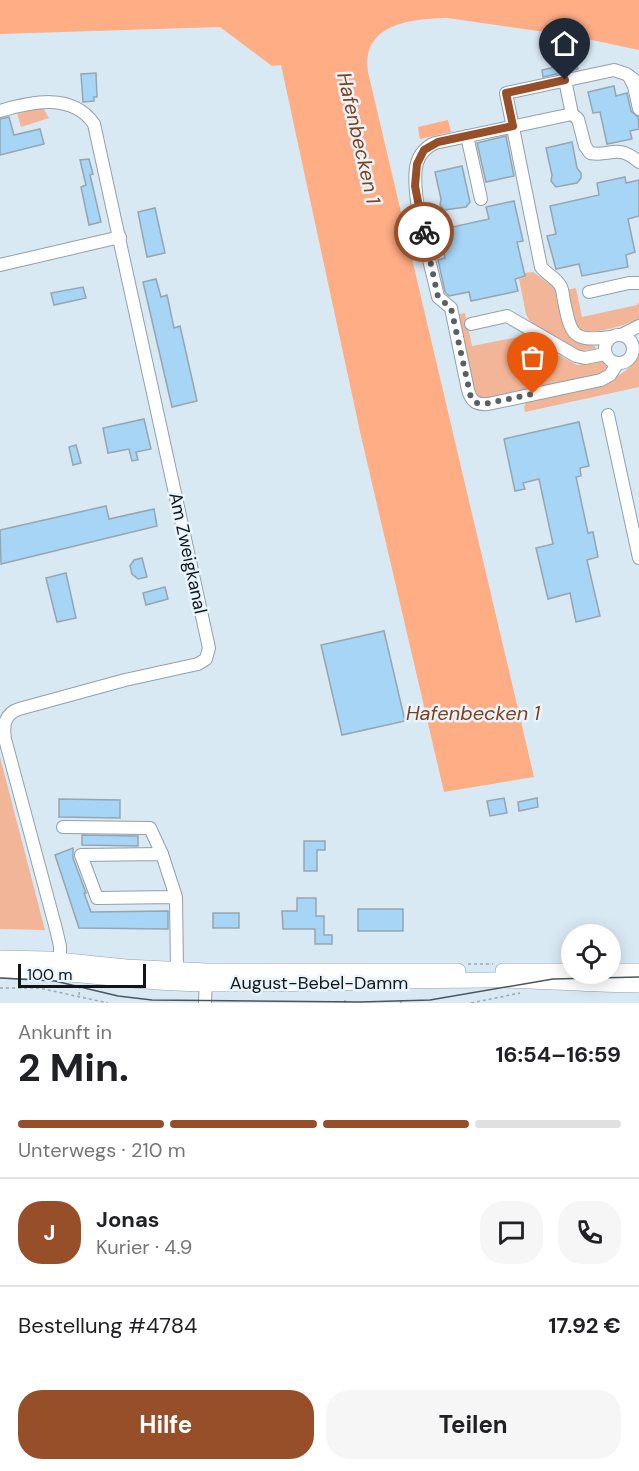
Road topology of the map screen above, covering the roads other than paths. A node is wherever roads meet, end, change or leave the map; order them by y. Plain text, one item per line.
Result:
1 (628, 75) junction
2 (565, 80) junction
3 (639, 83) edge
4 (639, 109) edge
5 (0, 111) edge
6 (572, 114) junction
7 (513, 126) junction
8 (467, 136) junction
9 (638, 159) edge
10 (481, 199) dead end
11 (120, 237) junction
12 (0, 266) edge
13 (639, 283) edge
14 (589, 292) dead end
15 (471, 324) dead end
16 (639, 327) edge
17 (616, 336) junction
18 (605, 354) junction
19 (617, 364) junction
20 (608, 415) dead end
21 (639, 558) edge
22 (3, 721) edge
23 (63, 827) dead end
24 (162, 854) junction
25 (176, 897) junction
26 (0, 958) edge
27 (60, 966) junction
28 (0, 970) edge
29 (177, 970) junction
30 (561, 971) edge
31 (621, 971) edge
32 (639, 971) edge
33 (206, 977) junction
34 (639, 985) edge
35 (205, 1003) edge

1 - 2 street
1 - 3 street
1 - 4 street
2 - 6 street
2 - 7 street
5 - 11 street, Am Zweigkanal
6 - 7 street
6 - 9 street
7 - 8 street
7 - 17 street
8 - 10 street
8 - 19 street
11 - 12 street
11 - 22 street, Am Zweigkanal
13 - 14 street
15 - 18 street
16 - 17 street
17 - 18 street
17 - 19 street
18 - 19 street
20 - 21 street
22 - 27 street, Am Zweigkanal
23 - 24 street
24 - 25 street
24 - 25 street
25 - 29 street
26 - 27 main road, August-Bebel-Damm
27 - 28 main road, August-Bebel-Damm
27 - 29 main road, August-Bebel-Damm
27 - 33 main road, August-Bebel-Damm
29 - 33 main road, August-Bebel-Damm
30 - 33 main road, August-Bebel-Damm
31 - 32 main road
33 - 34 main road, August-Bebel-Damm
33 - 35 street

